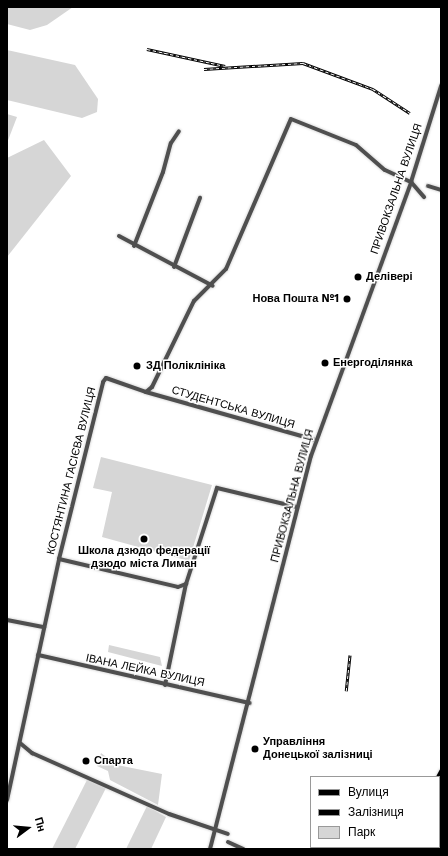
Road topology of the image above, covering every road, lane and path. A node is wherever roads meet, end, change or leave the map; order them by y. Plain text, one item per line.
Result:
1 (441, 86) edge
2 (179, 131) dead end
3 (411, 182) junction
4 (428, 186) dead end
5 (441, 190) edge
6 (424, 197) dead end
7 (200, 198) dead end
8 (119, 236) dead end
9 (134, 246) junction
10 (174, 267) junction
11 (213, 286) junction
12 (146, 392) junction
13 (316, 440) junction
14 (297, 507) junction
15 (59, 560) junction
16 (186, 584) junction
17 (7, 620) edge
18 (44, 627) junction
19 (38, 655) junction
20 (165, 685) junction
21 (250, 703) junction
22 (20, 743) junction
23 (7, 800) edge
24 (215, 832) junction
25 (228, 834) dead end
26 (228, 842) dead end
27 (210, 849) edge
28 (243, 849) edge

1 - 3 street, ПРИВОКЗАЛЬНА ВУЛИЦЯ
2 - 9 street
3 - 6 street
3 - 11 street
3 - 13 street, ПРИВОКЗАЛЬНА ВУЛИЦЯ
4 - 5 street
7 - 10 street
8 - 9 street
9 - 10 street
10 - 11 street
11 - 12 street
12 - 13 street, СТУДЕНТСЬКА ВУЛИЦЯ
12 - 15 street, КОСТЯНТИНА ГАСІЄВА ВУЛИЦЯ
13 - 14 street, ПРИВОКЗАЛЬНА ВУЛИЦЯ
14 - 16 street
14 - 21 street, ПРИВОКЗАЛЬНА ВУЛИЦЯ
15 - 16 street
15 - 18 street, КОСТЯНТИНА ГАСІЄВА ВУЛИЦЯ
16 - 20 street
17 - 18 street
18 - 19 street, КОСТЯНТИНА ГАСІЄВА ВУЛИЦЯ
19 - 20 street, ІВАНА ЛЕЙКА ВУЛИЦЯ
19 - 22 street, КОСТЯНТИНА ГАСІЄВА ВУЛИЦЯ
20 - 21 street, ІВАНА ЛЕЙКА ВУЛИЦЯ
21 - 24 street, ПРИВОКЗАЛЬНА ВУЛИЦЯ
22 - 23 street, КОСТЯНТИНА ГАСІЄВА ВУЛИЦЯ
22 - 24 street
24 - 25 street
24 - 27 street, ПРИВОКЗАЛЬНА ВУЛИЦЯ
26 - 28 street

